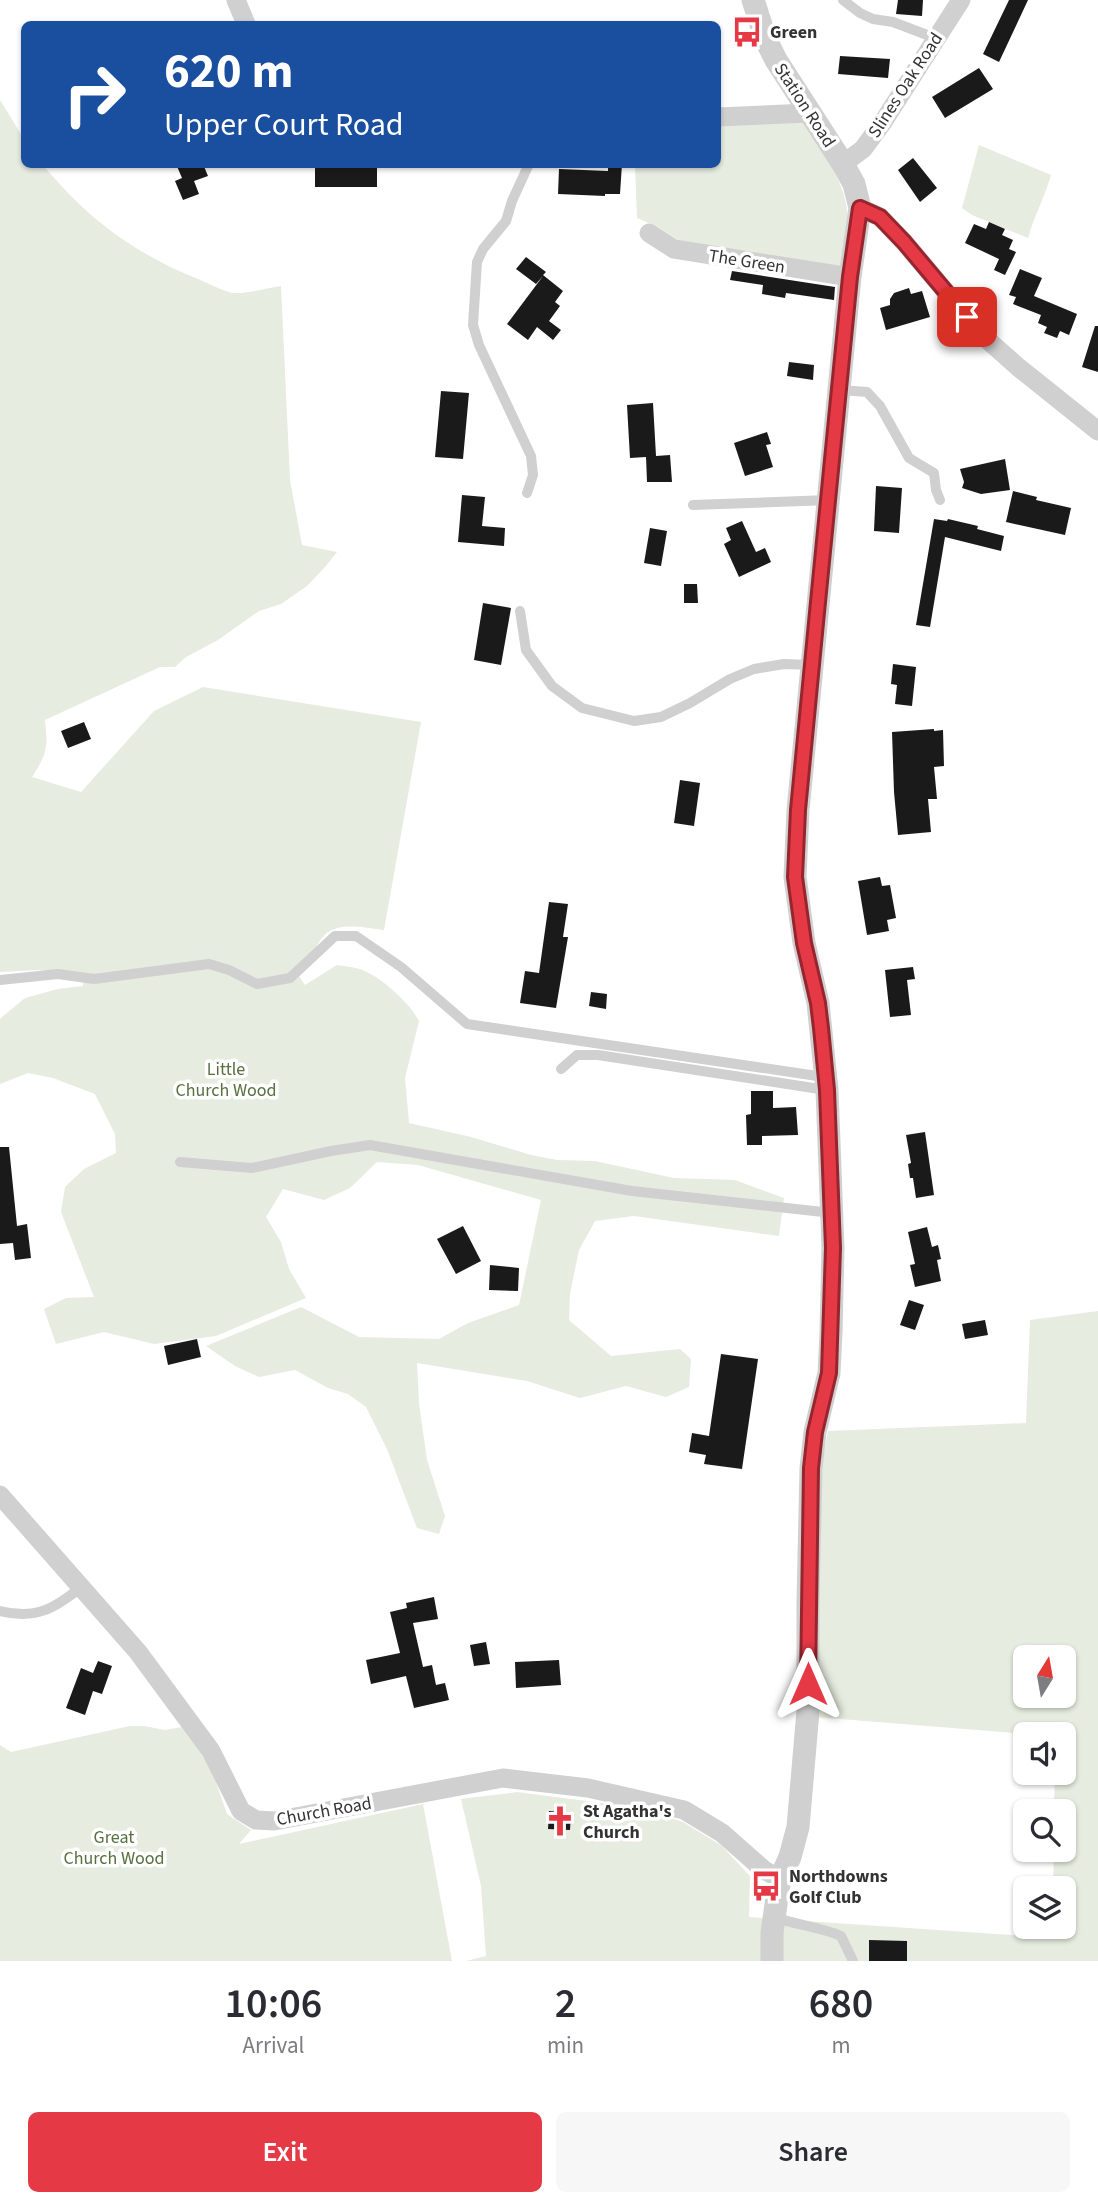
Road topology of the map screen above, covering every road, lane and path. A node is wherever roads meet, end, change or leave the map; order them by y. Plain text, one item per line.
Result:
1 (236, 0) edge
2 (753, 0) edge
3 (843, 0) edge
4 (961, 0) edge
5 (245, 21) edge
6 (935, 38) junction
7 (809, 113) junction
8 (721, 117) edge
9 (844, 164) junction
10 (527, 168) edge
11 (860, 208) junction
12 (649, 233) dead end
13 (850, 277) junction
14 (839, 390) junction
15 (1098, 431) edge
16 (527, 493) dead end
17 (829, 500) junction
18 (940, 500) dead end
19 (694, 505) dead end
20 (520, 611) dead end
21 (812, 665) junction
22 (0, 980) edge
23 (561, 1069) dead end
24 (826, 1084) junction
25 (180, 1162) dead end
26 (832, 1213) junction
27 (0, 1495) edge
28 (82, 1587) junction
29 (0, 1611) edge
30 (780, 1879) junction
31 (774, 1917) junction
32 (772, 1961) edge
33 (853, 1961) edge

1 - 5 street
2 - 7 street, Station Road
3 - 6 lane
4 - 6 street, Slines Oak Road
6 - 9 street, Slines Oak Road
7 - 8 street
7 - 9 street, Station Road
9 - 11 street, Station Road
10 - 16 lane
11 - 13 street
11 - 15 street
12 - 13 street, The Green
13 - 14 street
14 - 17 street
14 - 18 lane
17 - 19 lane
17 - 21 street
20 - 21 lane
21 - 24 street
22 - 24 lane
23 - 24 lane
24 - 26 street
25 - 26 lane
26 - 30 street
27 - 28 street, Church Road
28 - 29 lane
28 - 30 street, Church Road
30 - 31 street
31 - 32 street
31 - 33 lane

